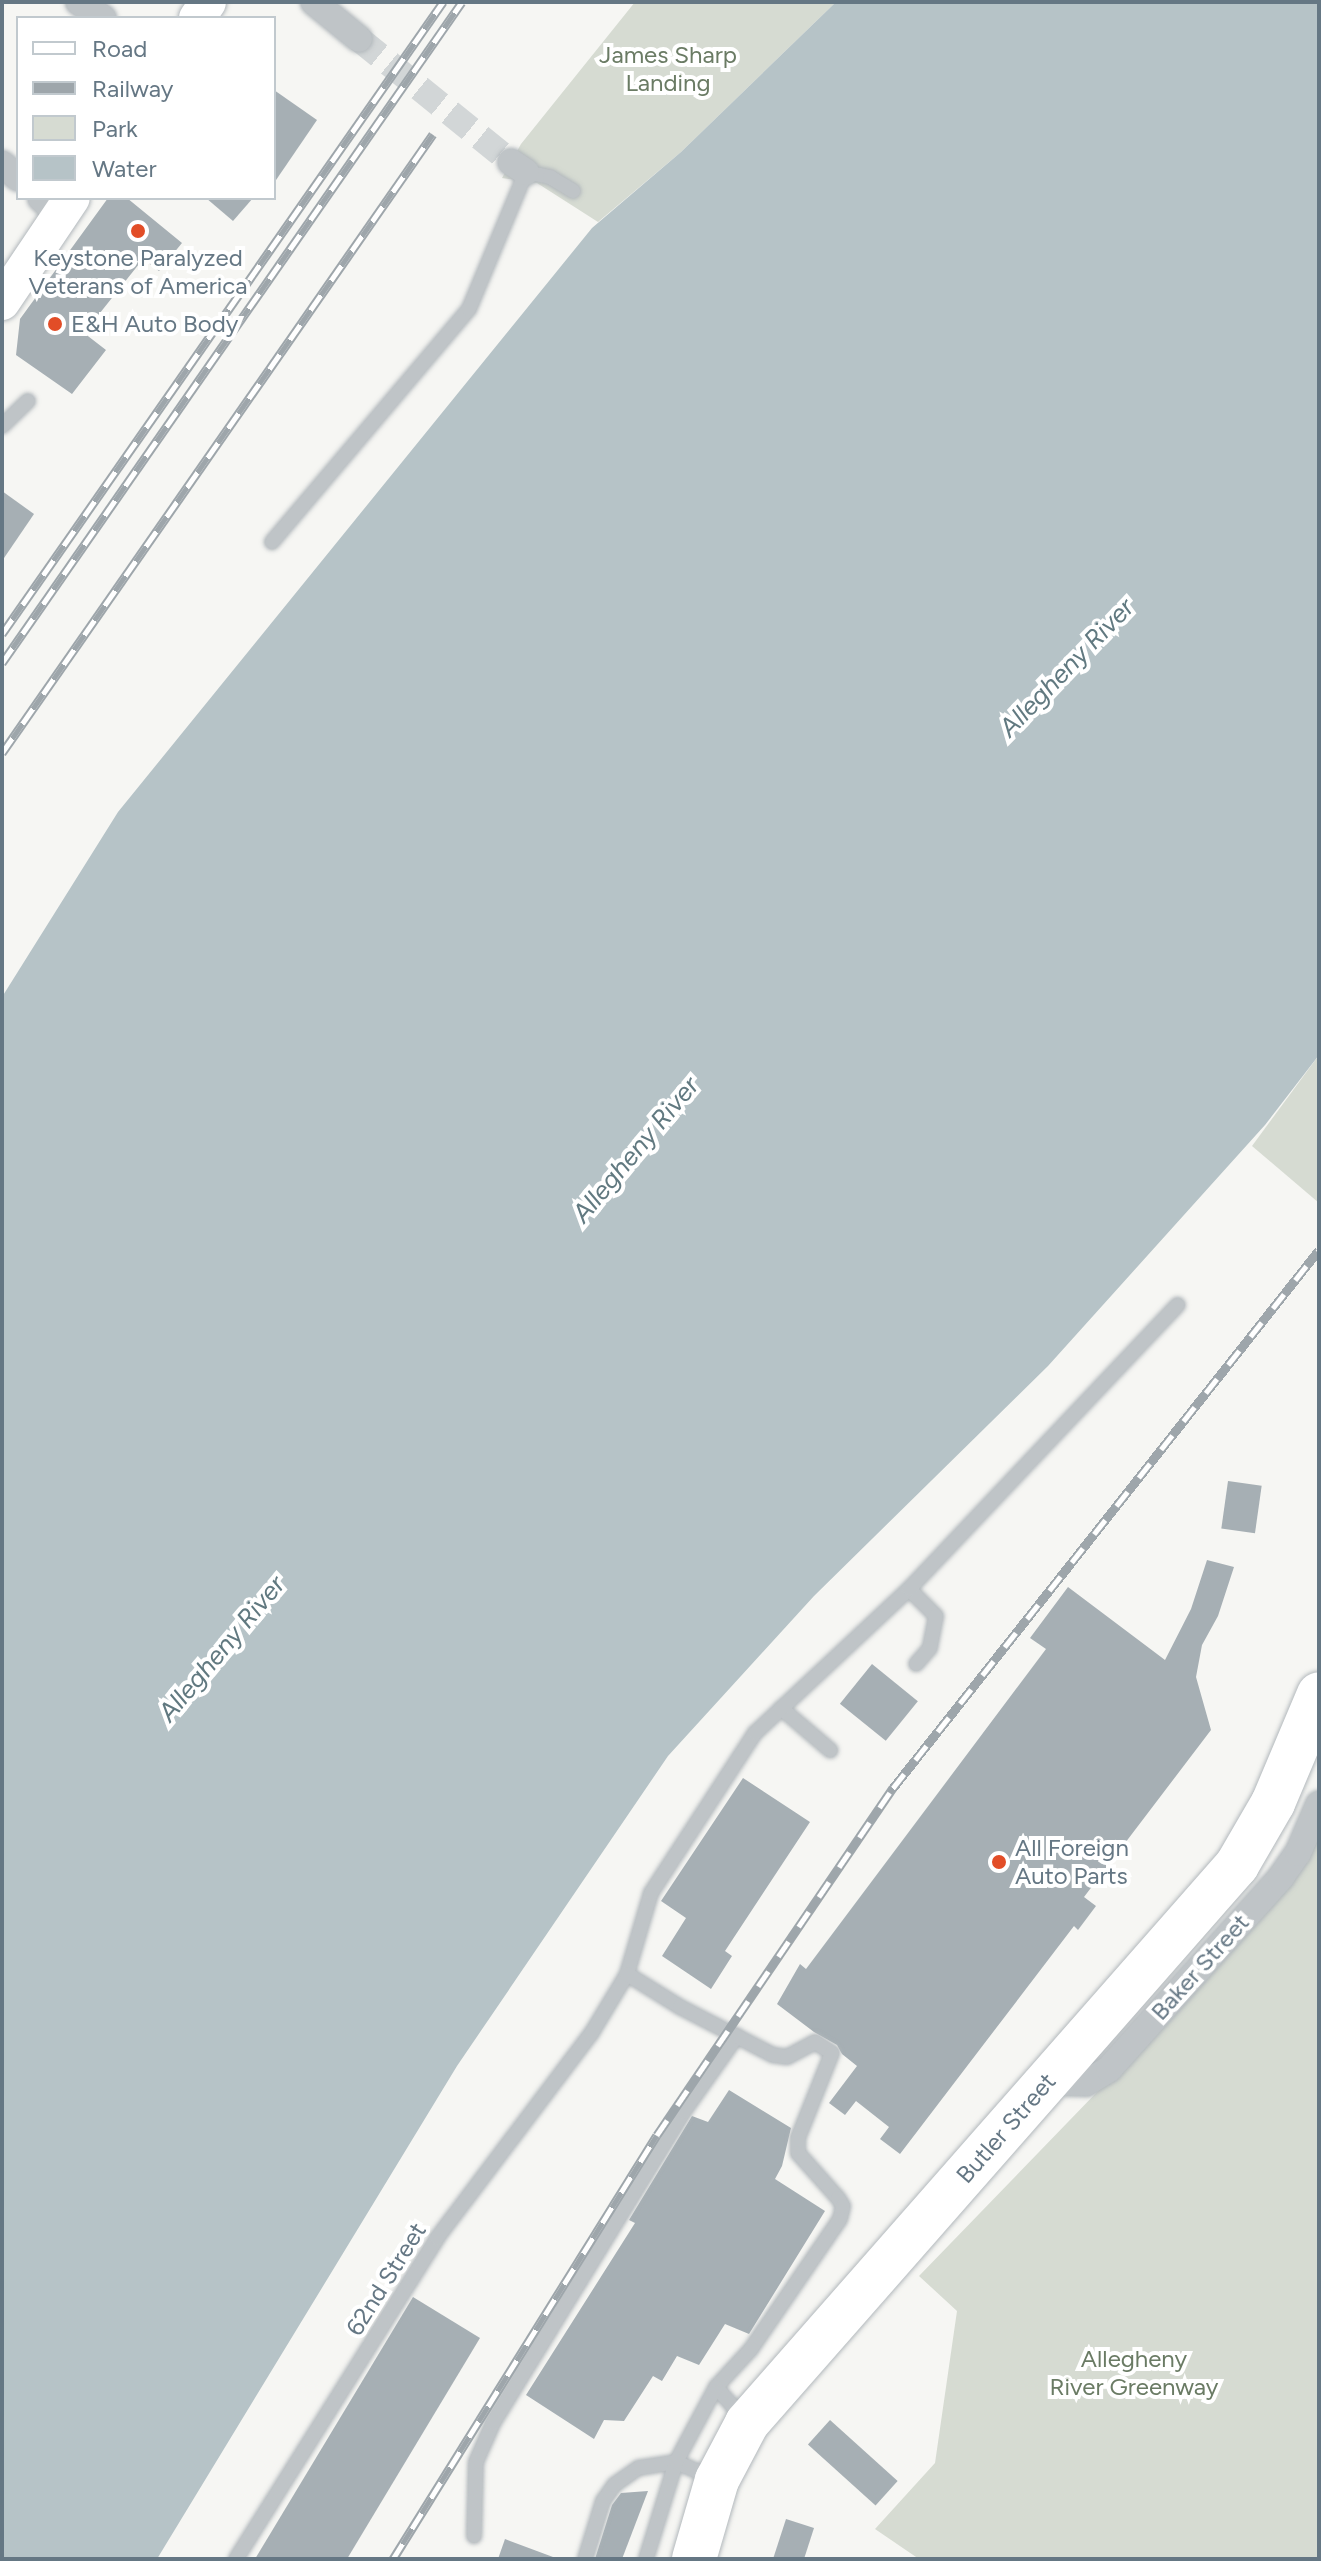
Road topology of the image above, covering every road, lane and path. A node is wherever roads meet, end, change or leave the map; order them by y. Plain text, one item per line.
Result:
1 (79, 2) edge
2 (314, 2) edge
3 (100, 16) edge
4 (359, 39) tunnel mouth
5 (573, 191) dead end
6 (58, 204) edge
7 (2, 302) edge
8 (28, 401) dead end
9 (2, 426) edge
10 (272, 542) dead end
11 (1178, 1305) dead end
12 (909, 1589) junction
13 (916, 1664) dead end
14 (1319, 1694) edge
15 (781, 1708) junction
16 (830, 1750) dead end
17 (1319, 1804) edge
18 (627, 1974) junction
19 (737, 2036) junction
20 (1047, 2082) junction
21 (716, 2387) junction
22 (747, 2423) junction
23 (676, 2462) junction
24 (717, 2480) junction
25 (474, 2536) dead end
26 (236, 2559) edge
27 (585, 2559) edge
28 (646, 2559) edge
29 (694, 2559) edge

1 - 3 street
2 - 4 street
5 - 10 lane
6 - 7 main road
8 - 9 lane
11 - 12 lane, 62nd Street
12 - 13 lane
12 - 15 lane, 62nd Street
14 - 20 highway, Butler Street
15 - 16 lane
15 - 18 lane, 62nd Street
17 - 20 street, Baker Street
18 - 19 lane
18 - 26 lane, 62nd Street
19 - 21 lane
19 - 25 lane
20 - 22 highway, Butler Street
21 - 22 lane
21 - 23 lane
22 - 24 highway, Butler Street
23 - 24 lane
23 - 27 lane
23 - 28 lane
24 - 29 highway, Butler Street

